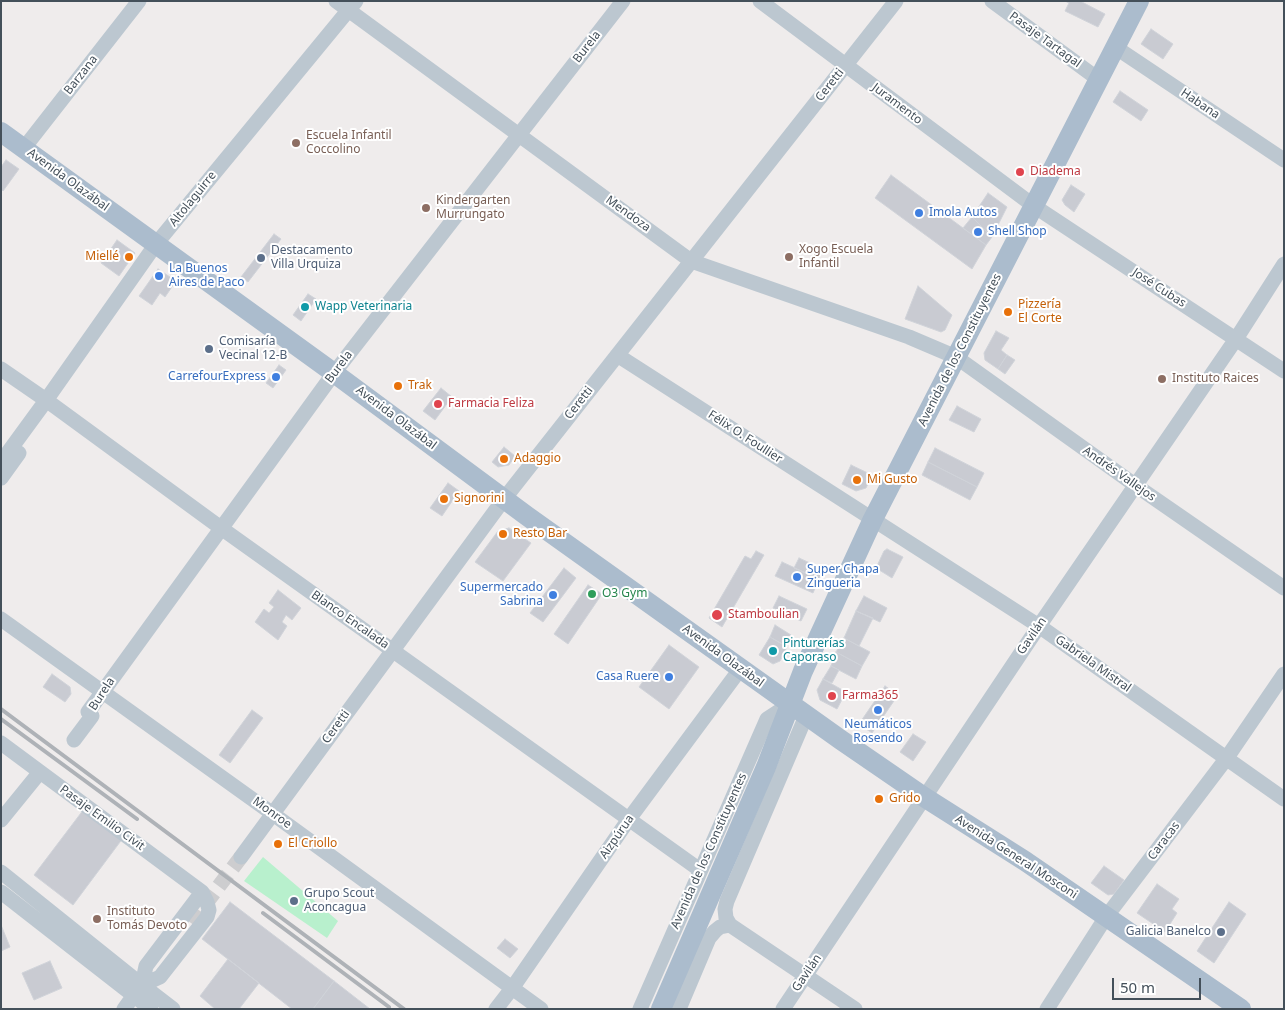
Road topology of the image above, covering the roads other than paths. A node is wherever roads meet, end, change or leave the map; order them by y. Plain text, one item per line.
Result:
1 (139, 1) edge
2 (336, 1) edge
3 (623, 1) edge
4 (760, 1) edge
5 (896, 1) edge
6 (992, 1) edge
7 (1139, 1) edge
8 (352, 6) edge
9 (780, 7) edge
10 (1116, 47) junction
11 (845, 65) junction
12 (1098, 79) junction
13 (1, 132) edge
14 (519, 134) junction
15 (24, 148) junction
16 (1284, 160) edge
17 (1034, 206) junction
18 (156, 244) junction
19 (692, 261) junction
20 (1284, 264) edge
21 (1236, 339) junction
22 (617, 355) junction
23 (956, 357) junction
24 (1, 369) edge
25 (1284, 371) edge
26 (334, 372) junction
27 (44, 403) junction
28 (1, 446) edge
29 (1, 462) edge
30 (1, 478) edge
31 (1135, 486) junction
32 (504, 499) junction
33 (873, 519) junction
34 (221, 528) junction
35 (1284, 588) edge
36 (1, 619) edge
37 (1039, 626) junction
38 (393, 650) junction
39 (741, 668) junction
40 (1284, 674) edge
41 (103, 692) junction
42 (798, 710) junction
43 (74, 740) dead end
44 (1, 743) edge
45 (1226, 759) junction
46 (40, 772) junction
47 (924, 797) junction
48 (1284, 799) edge
49 (273, 814) junction
50 (629, 819) junction
51 (1, 820) edge
52 (240, 857) tunnel mouth
53 (700, 870) junction
54 (1, 872) edge
55 (1, 892) edge
56 (1106, 917) junction
57 (191, 923) tunnel mouth
58 (730, 926) junction
59 (806, 976) junction
60 (513, 987) junction
61 (138, 990) junction
62 (124, 1009) edge
63 (151, 1009) edge
64 (173, 1009) edge
65 (496, 1009) edge
66 (541, 1009) edge
67 (640, 1009) edge
68 (660, 1009) edge
69 (679, 1009) edge
70 (782, 1009) edge
71 (855, 1009) edge
72 (1047, 1009) edge
73 (1241, 1009) edge

1 - 15 street, Barzana
2 - 8 street, Mendoza
3 - 14 street, Burela
4 - 9 street, Juramento
5 - 11 street, Ceretti
6 - 12 street, Pasaje Tartagal
7 - 10 main road, Avenida de los Constituyentes
8 - 14 street, Mendoza
8 - 18 street, Altolaguirre
9 - 11 street, Juramento
10 - 12 main road, Avenida de los Constituyentes
10 - 16 street, Habana
11 - 17 street, Juramento
11 - 19 street, Ceretti
12 - 17 main road, Avenida de los Constituyentes
13 - 15 main road, Avenida Olazábal
14 - 19 street, Mendoza
14 - 26 street, Burela
15 - 18 main road, Avenida Olazábal
17 - 21 street, José Cubas
17 - 23 main road, Avenida de los Constituyentes
18 - 26 main road, Avenida Olazábal
18 - 27 street, Altolaguirre
19 - 22 street, Ceretti
19 - 23 street, Mendoza
20 - 21 street, Gavilán
21 - 25 street, José Cubas
21 - 31 street, Gavilán
22 - 32 street, Ceretti
22 - 33 street, Félix O. Foullier
23 - 31 street, Andrés Vallejos
23 - 33 main road, Avenida de los Constituyentes
24 - 27 street, Blanco Encalada
26 - 32 main road, Avenida Olazábal
26 - 34 street, Burela
27 - 28 street, Altolaguirre
27 - 29 street, Altolaguirre
27 - 30 street, Altolaguirre
27 - 34 street, Blanco Encalada
31 - 35 street, Andrés Vallejos
31 - 37 street, Gavilán
32 - 38 street, Ceretti
32 - 39 main road, Avenida Olazábal
33 - 37 street, Gabriela Mistral
33 - 42 main road, Avenida de los Constituyentes
34 - 38 street, Blanco Encalada
34 - 41 street, Burela
36 - 41 street, Monroe
37 - 45 street, Gabriela Mistral
37 - 47 street, Gavilán
38 - 49 street, Ceretti
38 - 50 street, Blanco Encalada
39 - 42 main road, Avenida Olazábal
39 - 50 street, Aizpúrua
40 - 45 street, Caracas
41 - 43 street, Burela
41 - 49 street, Monroe
42 - 47 main road, Avenida General Mosconi
42 - 53 street, Avenida de los Constituyentes
42 - 58 street, Avenida de los Constituyentes
42 - 68 main road, Avenida de los Constituyentes
44 - 46 street, Pasaje Emilio Civit
45 - 48 street, Gabriela Mistral
45 - 56 street, Caracas
46 - 51 street
46 - 61 street, Pasaje Emilio Civit
47 - 56 main road, Avenida General Mosconi
47 - 59 street, Gavilán
49 - 52 street, Ceretti
49 - 60 street, Monroe
50 - 53 street, Blanco Encalada
50 - 60 street, Aizpúrua
53 - 67 street, Avenida de los Constituyentes
54 - 61 street
55 - 61 street
56 - 72 street, Caracas
56 - 73 main road, Avenida General Mosconi
57 - 61 street
58 - 59 street
58 - 69 street
59 - 70 street, Gavilán
59 - 71 street
60 - 65 street, Aizpúrua
60 - 66 street, Monroe
61 - 62 street
61 - 63 street
61 - 64 street

